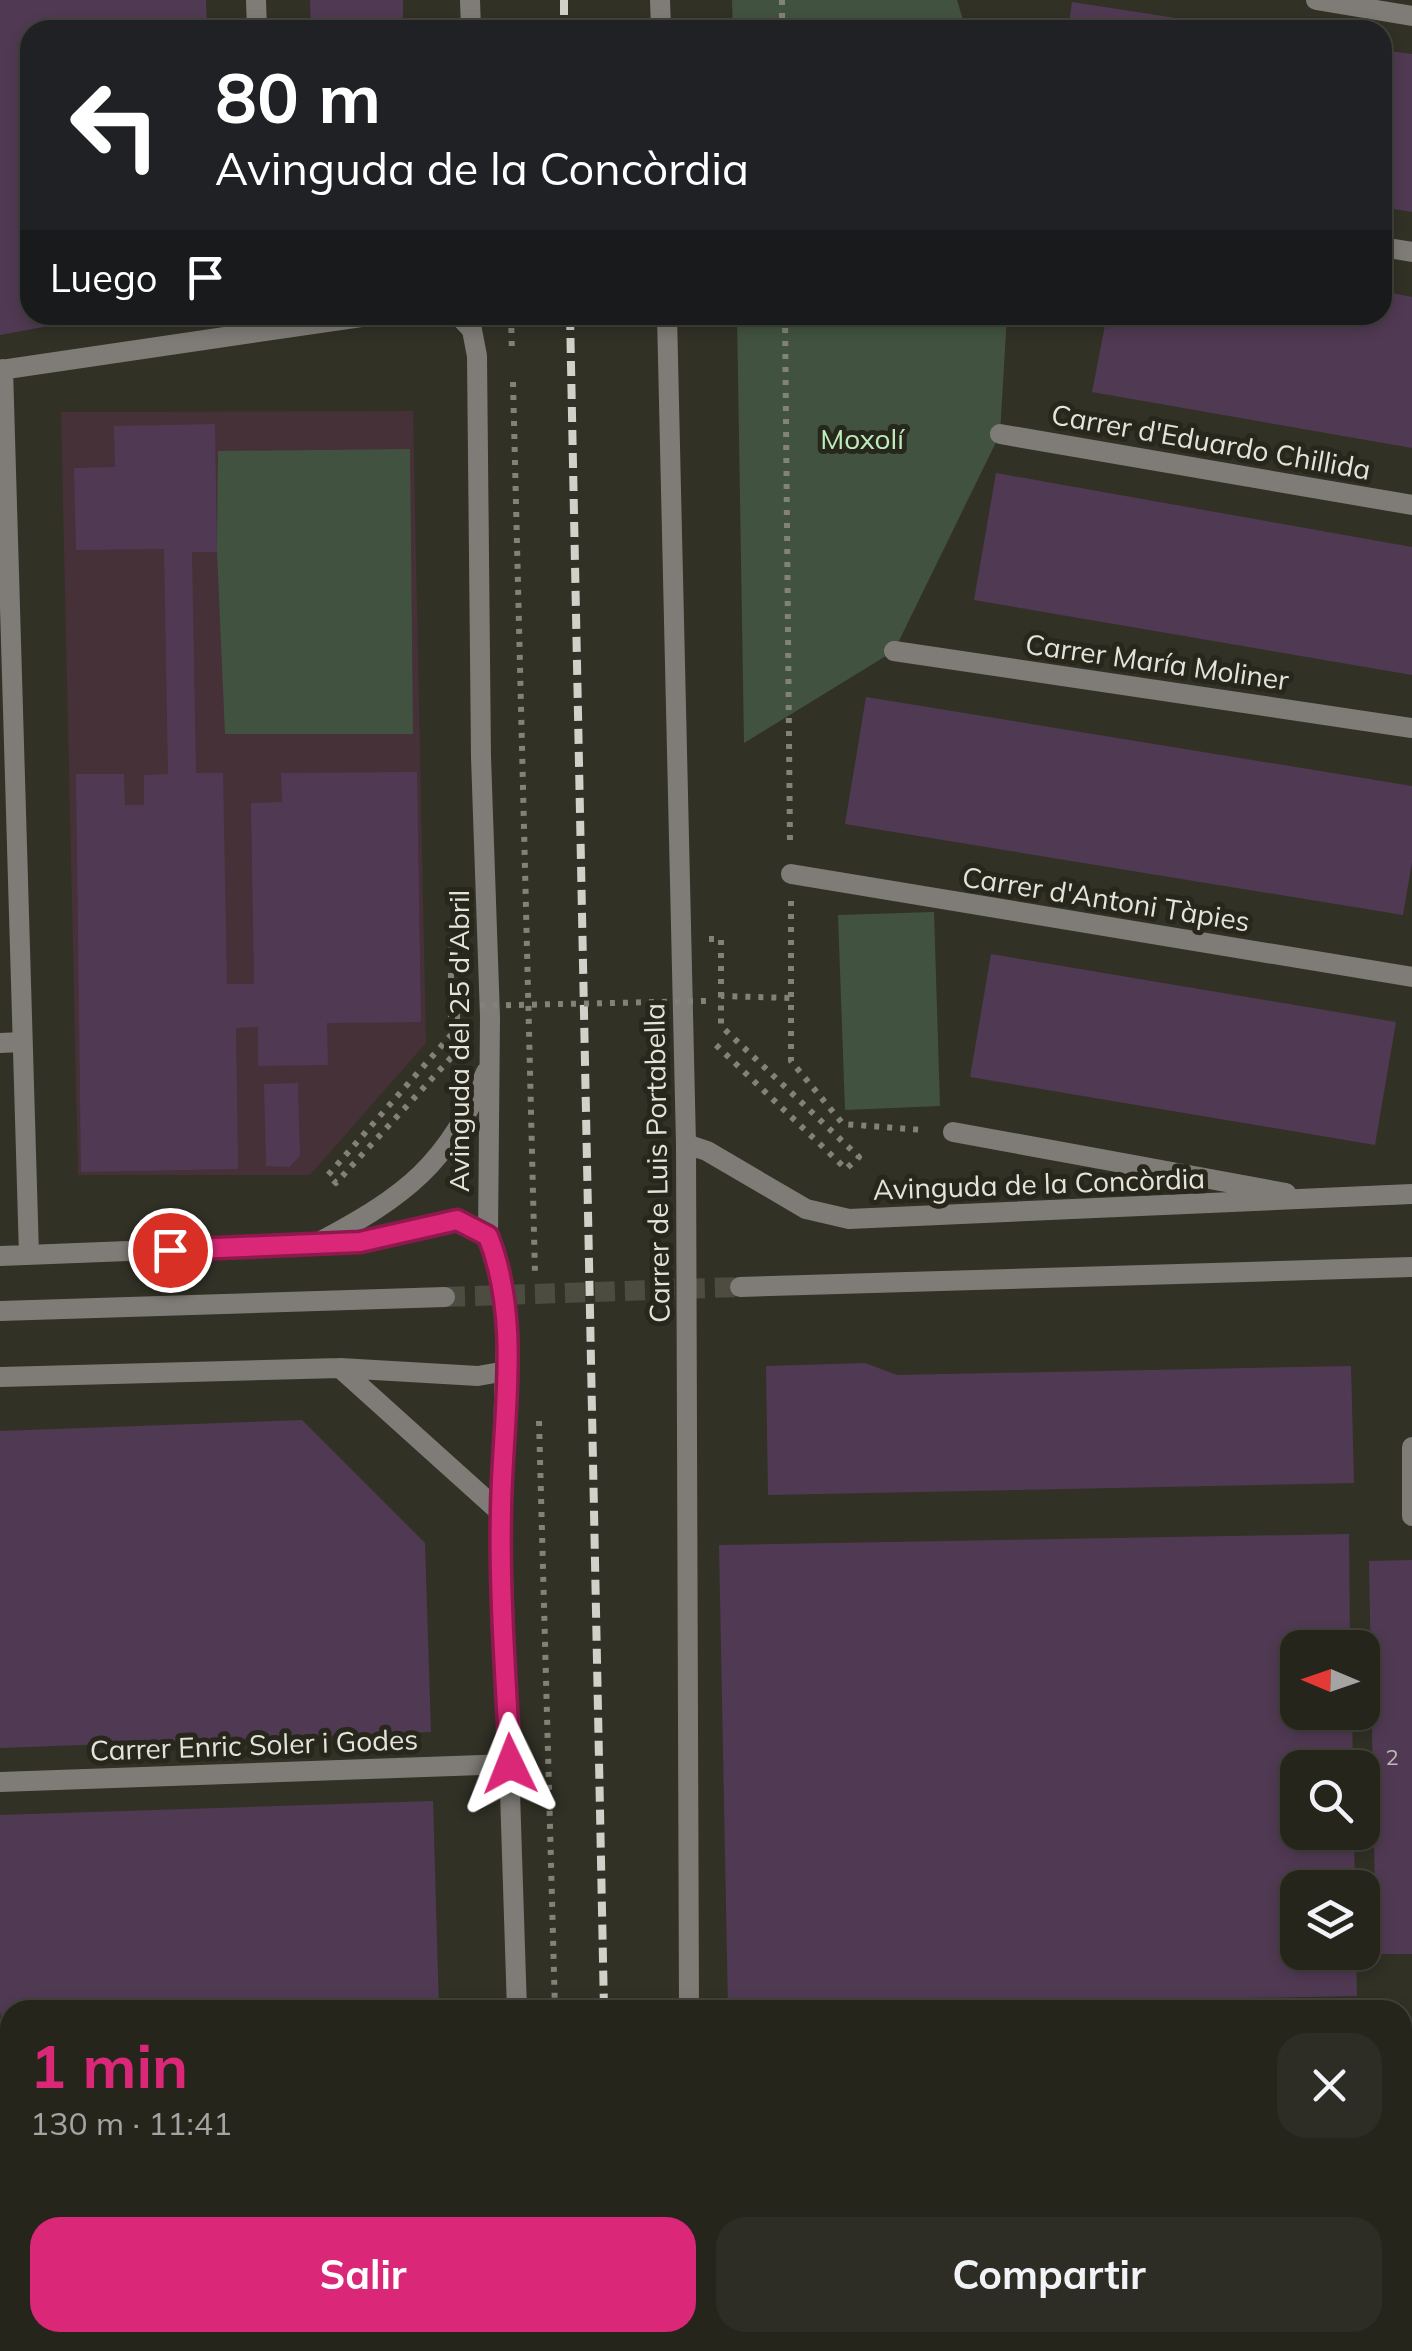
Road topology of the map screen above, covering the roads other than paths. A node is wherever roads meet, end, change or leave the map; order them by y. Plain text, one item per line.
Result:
1 (1316, 0) edge
2 (1412, 16) edge
3 (255, 325) edge
4 (467, 325) edge
5 (667, 325) edge
6 (1, 370) edge
7 (1000, 434) dead end
8 (1412, 505) edge
9 (894, 651) dead end
10 (1412, 728) edge
11 (791, 874) road end
12 (1412, 977) edge
13 (22, 1042) junction
14 (0, 1043) edge
15 (490, 1061) junction
16 (953, 1132) road end
17 (686, 1144) junction
18 (1412, 1194) edge
19 (1323, 1199) junction
20 (488, 1236) junction
21 (312, 1245) junction
22 (29, 1255) junction
23 (0, 1256) edge
24 (1412, 1267) edge
25 (740, 1287) tunnel mouth
26 (444, 1297) tunnel mouth
27 (0, 1311) edge
28 (340, 1368) junction
29 (506, 1371) junction
30 (0, 1377) edge
31 (1412, 1447) edge
32 (500, 1513) junction
33 (1412, 1516) edge
34 (510, 1764) junction
35 (0, 1782) edge
36 (517, 2000) edge
37 (689, 2000) edge

1 - 2 street
3 - 6 street
4 - 15 street, Avinguda del 25 d'Abril
5 - 17 street, Carrer de Luis Portabella
6 - 13 street
7 - 8 street, Carrer d'Eduardo Chillida
9 - 10 street, Carrer María Moliner
11 - 12 street, Carrer d'Antoni Tàpies
13 - 14 street
13 - 22 street
15 - 20 street, Avinguda del 25 d'Abril
15 - 21 street
16 - 19 street
17 - 19 street, Avinguda de la Concòrdia
17 - 37 street, Carrer de Luis Portabella
18 - 19 street, Avinguda de la Concòrdia
20 - 21 street
20 - 29 street, Avinguda del 25 d'Abril
21 - 22 street
22 - 23 street
24 - 25 street
26 - 27 street
28 - 29 street
28 - 30 street
28 - 32 street
29 - 32 street, Avinguda del 25 d'Abril
31 - 33 street
32 - 34 street, Avinguda del 25 d'Abril
34 - 35 street, Carrer Enric Soler i Godes
34 - 36 street, Avinguda del 25 d'Abril

